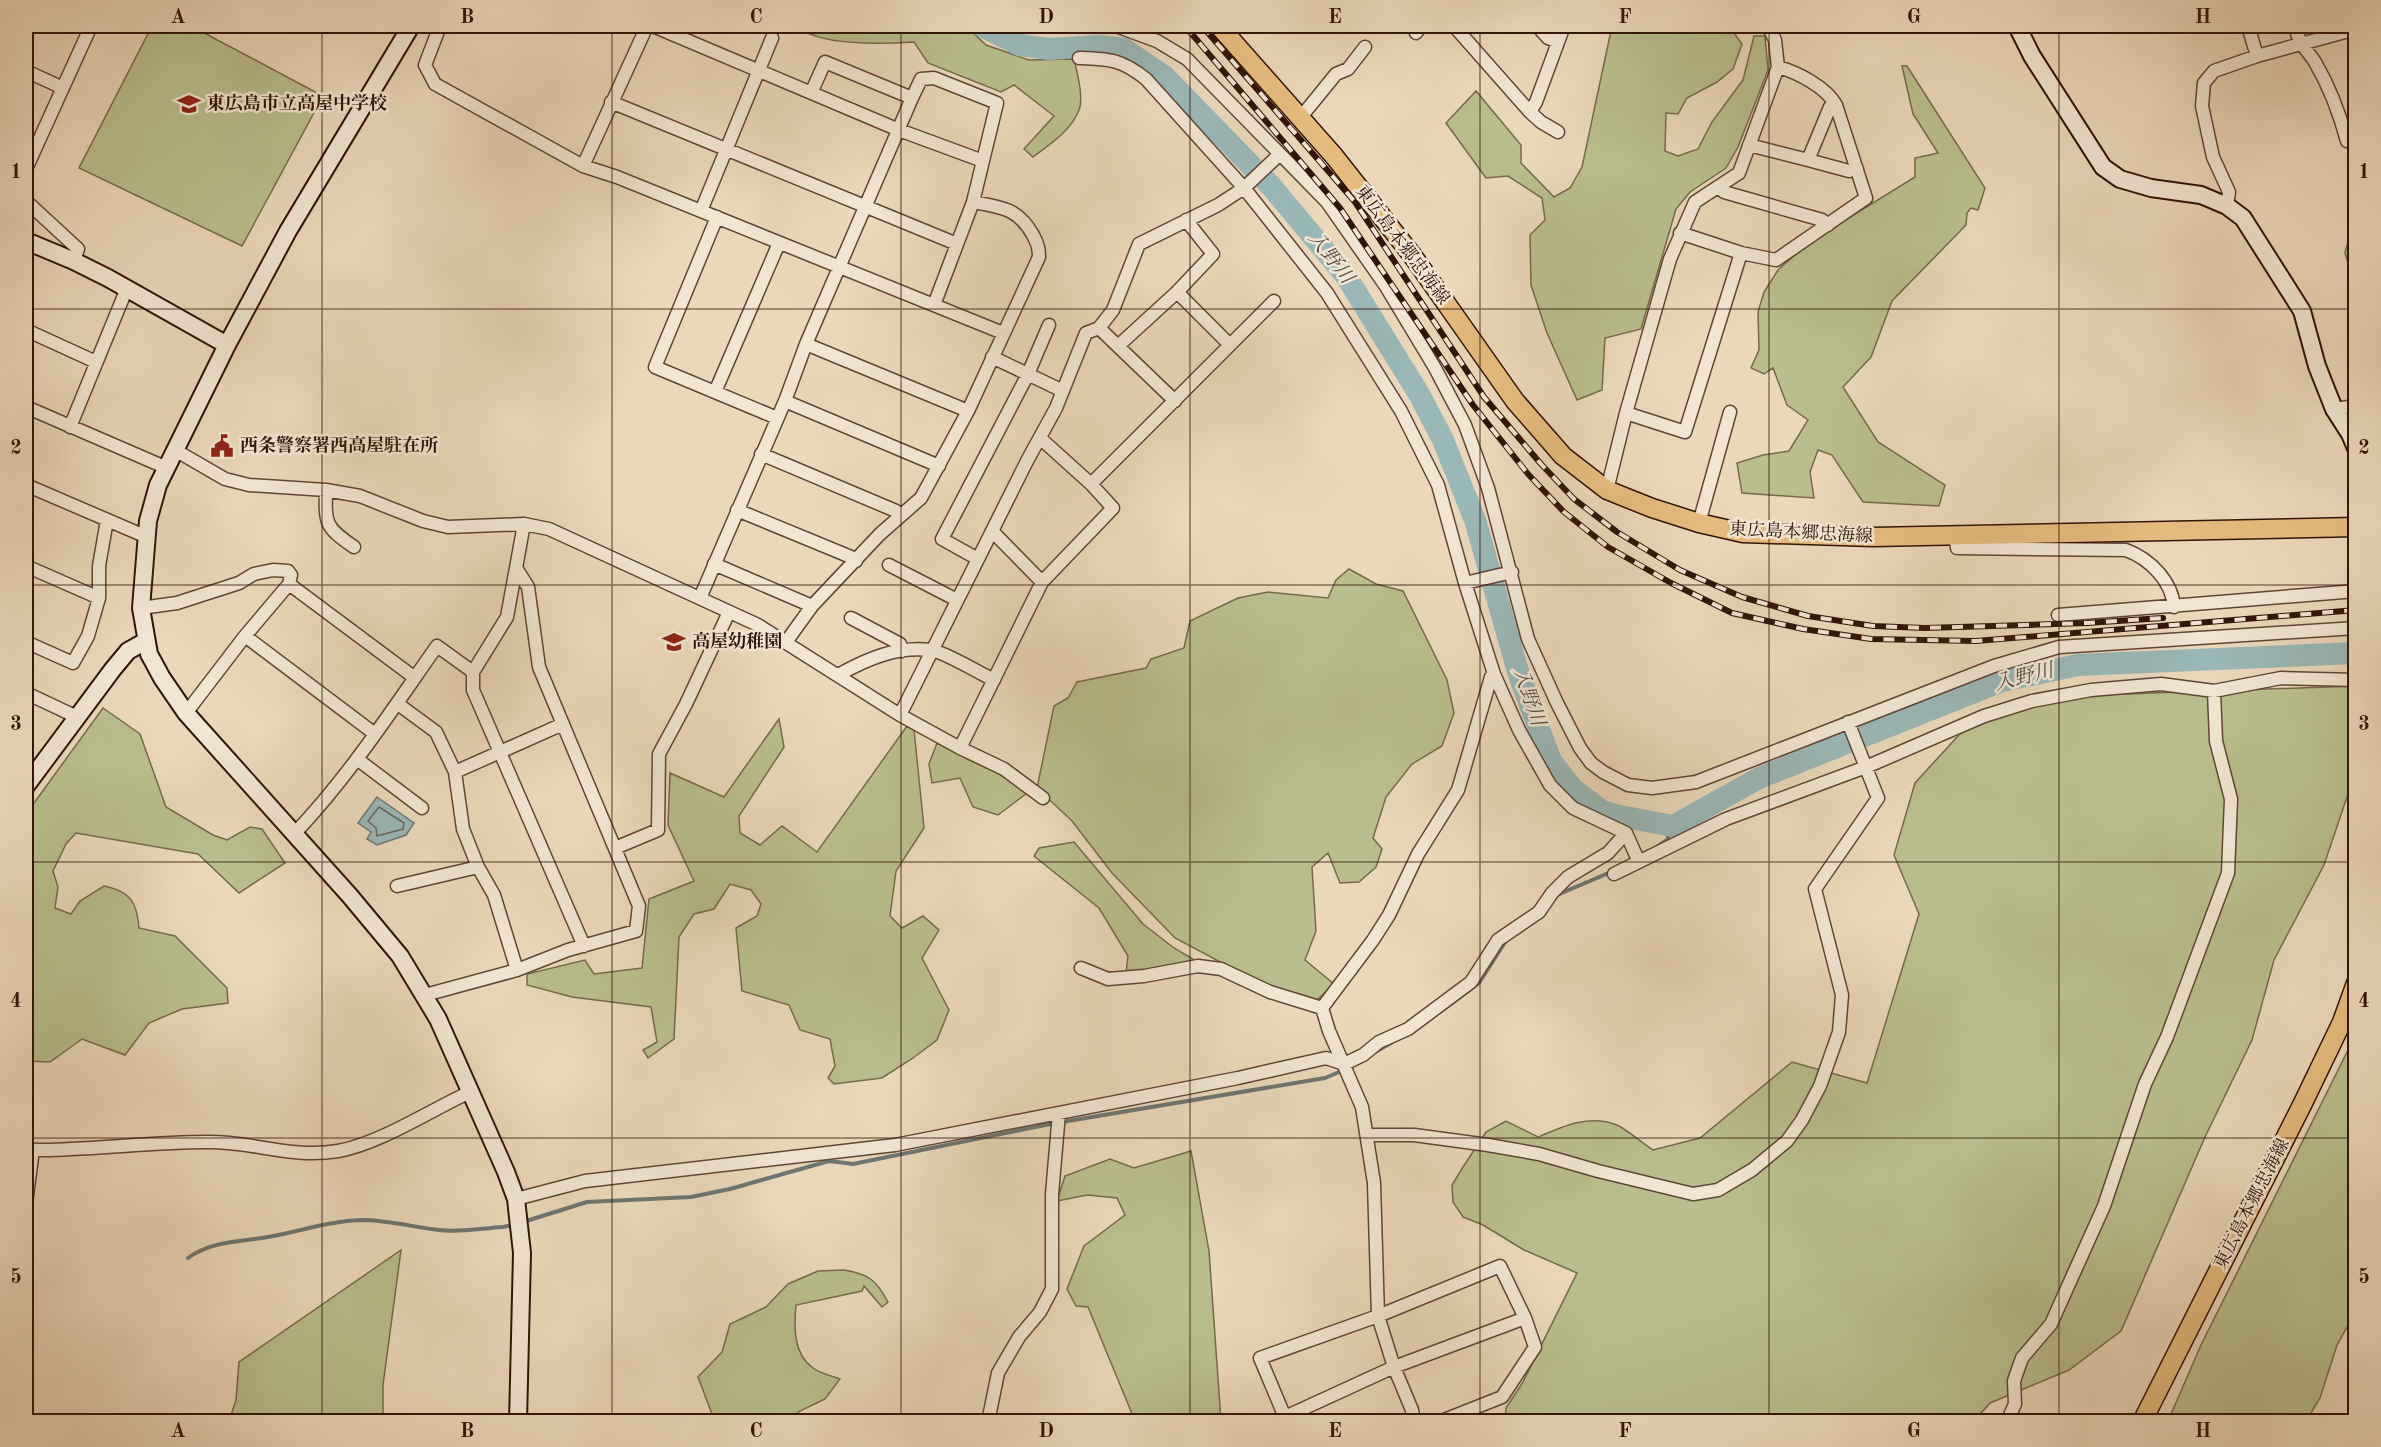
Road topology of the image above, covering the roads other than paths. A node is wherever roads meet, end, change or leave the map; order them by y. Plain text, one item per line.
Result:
1 (91, 26) edge
2 (411, 26) edge
3 (440, 26) edge
4 (647, 26) edge
5 (653, 26) edge
6 (1018, 26) edge
7 (1085, 26) edge
8 (1116, 26) edge
9 (1219, 26) edge
10 (1454, 26) edge
11 (1537, 26) edge
12 (1564, 26) edge
13 (1768, 26) edge
14 (2017, 26) edge
15 (2248, 26) edge
16 (2296, 26) edge
17 (2355, 29) edge
18 (772, 38) dead end
19 (1558, 42) junction
20 (2301, 44) junction
21 (1365, 47) dead end
22 (2257, 56) junction
23 (1079, 58) dead end
24 (1778, 67) junction
25 (759, 70) junction
26 (26, 71) edge
27 (63, 88) junction
28 (812, 92) junction
29 (912, 98) junction
30 (611, 102) junction
31 (1836, 105) junction
32 (1530, 112) junction
33 (1300, 117) junction
34 (899, 130) junction
35 (1558, 132) dead end
36 (2347, 141) dead end
37 (1749, 145) junction
38 (727, 151) junction
39 (1280, 154) junction
40 (1808, 160) junction
41 (983, 161) junction
42 (583, 166) junction
43 (26, 169) edge
44 (1857, 169) junction
45 (1719, 187) junction
46 (1244, 188) junction
47 (26, 201) edge
48 (974, 202) junction
49 (2227, 206) junction
50 (865, 207) junction
51 (700, 211) junction
52 (717, 218) junction
53 (1186, 220) junction
54 (1828, 225) junction
55 (1680, 233) junction
56 (26, 241) edge
57 (779, 243) junction
58 (957, 244) junction
59 (1741, 253) junction
60 (74, 261) junction
61 (840, 268) junction
62 (127, 288) junction
63 (1177, 292) junction
64 (1274, 301) dead end
65 (934, 305) junction
66 (1049, 325) dead end
67 (1099, 328) junction
68 (26, 330) edge
69 (1003, 333) junction
70 (806, 344) junction
71 (227, 345) junction
72 (1230, 345) junction
73 (1118, 346) junction
74 (992, 357) junction
75 (96, 362) junction
76 (1028, 374) junction
77 (1063, 391) junction
78 (715, 392) junction
79 (785, 401) junction
80 (1174, 401) junction
81 (2355, 406) edge
82 (26, 407) edge
83 (2334, 409) junction
84 (968, 411) junction
85 (1626, 412) junction
86 (1730, 412) dead end
87 (777, 418) junction
88 (70, 427) junction
89 (1040, 438) junction
90 (2355, 448) edge
91 (175, 450) junction
92 (761, 454) junction
93 (939, 466) junction
94 (167, 468) junction
95 (1091, 484) junction
96 (26, 485) edge
97 (326, 490) junction
98 (1607, 490) junction
99 (737, 510) junction
100 (900, 516) junction
101 (107, 520) junction
102 (1699, 523) junction
103 (524, 524) junction
104 (2355, 527) edge
105 (992, 531) junction
106 (1955, 536) junction
107 (147, 537) junction
108 (354, 547) dead end
109 (978, 559) junction
110 (856, 561) junction
111 (714, 564) junction
112 (26, 566) edge
113 (889, 566) dead end
114 (516, 568) junction
115 (1512, 572) junction
116 (1042, 582) junction
117 (1465, 583) junction
118 (290, 584) junction
119 (2355, 591) edge
120 (99, 598) junction
121 (699, 598) junction
122 (957, 600) junction
123 (812, 606) junction
124 (2174, 607) junction
125 (141, 608) junction
126 (729, 612) junction
127 (2058, 615) dead end
128 (852, 618) dead end
129 (2355, 628) edge
130 (245, 636) junction
131 (146, 641) junction
132 (26, 642) edge
133 (786, 642) junction
134 (932, 650) junction
135 (902, 651) junction
136 (473, 672) junction
137 (1494, 674) junction
138 (838, 675) junction
139 (415, 678) junction
140 (994, 680) junction
141 (2355, 680) edge
142 (2214, 690) junction
143 (26, 693) edge
144 (399, 704) junction
145 (186, 713) junction
146 (900, 715) junction
147 (77, 717) junction
148 (1848, 722) junction
149 (563, 724) junction
150 (375, 734) junction
151 (960, 748) junction
152 (501, 750) junction
153 (357, 759) junction
154 (1866, 764) junction
155 (455, 771) junction
156 (26, 786) edge
157 (1043, 798) dead end
158 (422, 808) dead end
159 (294, 833) junction
160 (1628, 838) junction
161 (615, 848) junction
162 (1638, 860) junction
163 (478, 867) junction
164 (1614, 874) dead end
165 (398, 886) dead end
166 (584, 946) junction
167 (1081, 968) dead end
168 (517, 970) junction
169 (2355, 983) edge
170 (425, 995) junction
171 (1322, 1008) junction
172 (1344, 1064) junction
173 (470, 1092) junction
174 (1059, 1113) junction
175 (1367, 1135) junction
176 (29, 1150) edge
177 (516, 1199) junction
178 (26, 1203) edge
179 (1378, 1316) junction
180 (1525, 1318) junction
181 (1394, 1367) junction
182 (1286, 1419) edge
183 (518, 1422) edge
184 (988, 1422) edge
185 (1414, 1422) edge
186 (1439, 1422) edge
187 (2007, 1422) edge
188 (2142, 1422) edge

1 - 27 street
2 - 71 street
3 - 42 street
4 - 30 street
5 - 25 street
6 - 7 street
8 - 39 street
9 - 33 main road, 東広島本郷忠海線
10 - 32 street
11 - 19 street
12 - 19 street
13 - 24 street
14 - 49 street
15 - 22 street
16 - 20 street
17 - 20 street
18 - 25 street
19 - 32 street
20 - 22 street
20 - 36 street
21 - 33 street
22 - 49 street
23 - 46 street
24 - 31 street
24 - 37 street
25 - 28 street
25 - 38 street
26 - 27 street
27 - 43 street
28 - 29 street
28 - 34 street
29 - 34 street
29 - 41 street
30 - 38 street
30 - 42 street
31 - 40 street
31 - 44 street
32 - 35 street
33 - 98 main road, 東広島本郷忠海線
34 - 41 street
34 - 50 street
37 - 40 street
37 - 45 street
38 - 50 street
38 - 51 street
39 - 46 street
39 - 115 street
40 - 44 street
41 - 48 street
42 - 51 street
44 - 54 street
45 - 54 street
45 - 55 street
46 - 53 street
46 - 117 street
47 - 60 street
48 - 58 street
48 - 69 street
49 - 83 street
50 - 58 street
50 - 61 street
51 - 52 street
52 - 57 street
52 - 78 street
53 - 63 street
53 - 67 street
54 - 59 street
55 - 59 street
55 - 85 street
56 - 60 street
57 - 61 street
57 - 78 street
58 - 65 street
59 - 85 street
60 - 62 street
61 - 65 street
61 - 70 street
62 - 71 street
62 - 75 street
63 - 72 street
63 - 73 street
64 - 72 street
65 - 69 street
66 - 76 street
67 - 73 street
67 - 77 street
68 - 75 street
69 - 74 street
70 - 79 street
70 - 84 street
71 - 91 street
72 - 80 street
73 - 80 street
74 - 76 street
74 - 84 street
75 - 88 street
76 - 77 street
76 - 109 street
77 - 89 street
78 - 87 street
79 - 87 street
79 - 93 street
80 - 95 street
81 - 83 street
82 - 88 street
83 - 90 street
84 - 93 street
85 - 98 street
86 - 102 street
87 - 92 street
88 - 94 street
89 - 95 street
89 - 105 street
91 - 94 street
91 - 97 street
92 - 99 street
92 - 100 street
93 - 100 street
94 - 107 street
95 - 116 street
96 - 101 street
97 - 103 street
97 - 108 street
98 - 102 main road, 東広島本郷忠海線
99 - 110 street
99 - 111 street
100 - 110 street
101 - 107 street
101 - 120 street
102 - 106 main road, 東広島本郷忠海線
103 - 114 street
103 - 121 street
104 - 106 main road, 東広島本郷忠海線
105 - 109 street
105 - 116 street
106 - 124 street
107 - 125 street
109 - 122 street
110 - 123 street
111 - 121 street
111 - 123 street
112 - 120 street
113 - 122 street
114 - 136 street
114 - 149 street
115 - 117 street
115 - 148 street
116 - 140 street
117 - 137 street
118 - 125 street
118 - 130 street
118 - 139 street
119 - 124 street
120 - 132 street
121 - 126 street
122 - 134 street
123 - 133 street
124 - 127 street
125 - 131 street
126 - 133 street
126 - 161 street
128 - 135 street
129 - 148 street
130 - 145 street
130 - 150 street
131 - 145 street
131 - 147 street
133 - 138 street
134 - 135 street
134 - 140 street
134 - 146 street
135 - 138 street
136 - 139 street
136 - 152 street
137 - 160 street
137 - 171 street
138 - 146 street
139 - 144 street
140 - 151 street
141 - 142 street
142 - 154 street
142 - 187 street
143 - 147 street
144 - 150 street
144 - 155 street
145 - 159 street
146 - 151 street
147 - 156 street
148 - 154 street
149 - 152 street
149 - 161 street
150 - 153 street
151 - 157 street
152 - 155 street
152 - 166 street
153 - 158 street
153 - 159 street
154 - 162 street
154 - 175 street
155 - 163 street
159 - 170 street
160 - 162 street
160 - 172 street
161 - 166 street
162 - 164 street
163 - 165 street
163 - 168 street
166 - 168 street
167 - 171 street
168 - 170 street
169 - 188 main road, 東広島本郷忠海線
170 - 173 street
171 - 172 street
172 - 174 street
172 - 175 street
173 - 176 street
173 - 177 street
174 - 177 street
174 - 184 street
175 - 179 street
176 - 178 street
177 - 183 street
179 - 180 street
179 - 181 street
179 - 182 street
180 - 181 street
180 - 186 street
181 - 182 street
181 - 185 street

